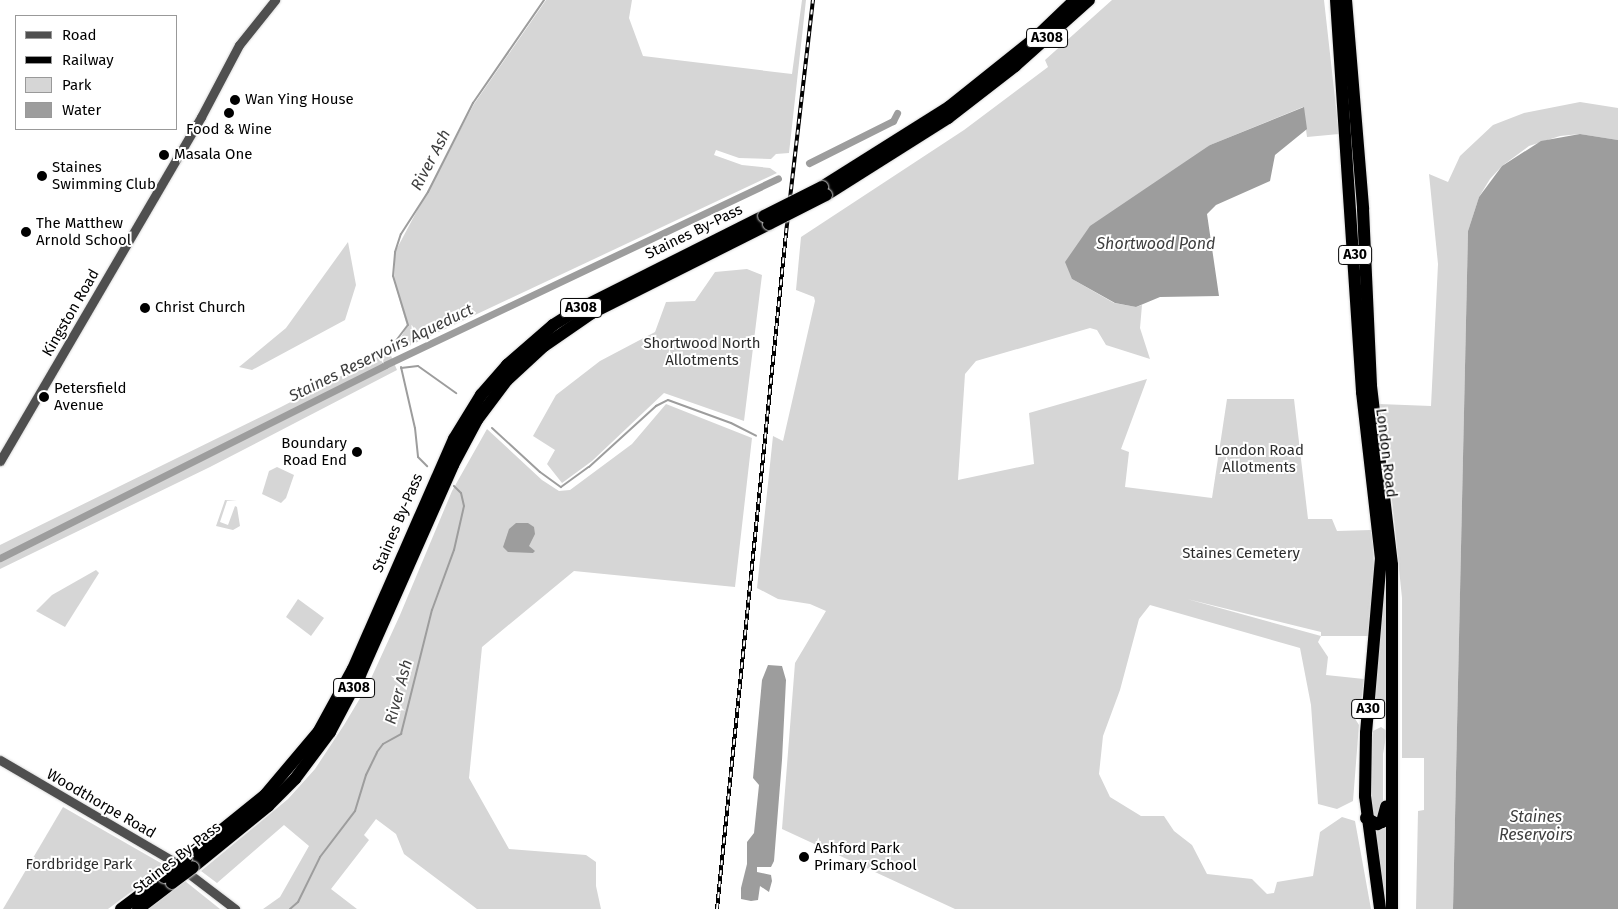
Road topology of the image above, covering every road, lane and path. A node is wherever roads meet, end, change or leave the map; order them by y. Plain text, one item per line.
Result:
1 (275, 0) edge
2 (1075, 0) edge
3 (1089, 0) edge
4 (1336, 0) edge
5 (1346, 0) edge
6 (1001, 72) junction
7 (0, 461) edge
8 (1391, 729) junction
9 (1366, 733) junction
10 (1391, 748) junction
11 (0, 760) edge
12 (1366, 818) junction
13 (168, 880) junction
14 (121, 909) edge
15 (138, 909) edge
16 (235, 909) edge
17 (1380, 909) edge
18 (1392, 909) edge

1 - 7 street, Kingston Road
2 - 6 highway, A308
3 - 6 highway, A308
4 - 9 highway, London Road / A30
5 - 8 highway, A30
6 - 13 highway, Staines By-Pass / A308, bridge
8 - 9 highway, A30
8 - 10 highway, A30
9 - 12 highway, London Road / A30
10 - 12 highway, A30
10 - 18 highway, A30
11 - 16 street, Woodthorpe Road
12 - 17 highway, London Road / A30
13 - 14 highway, Staines By-Pass / A308
13 - 15 highway, Staines By-Pass / A308

